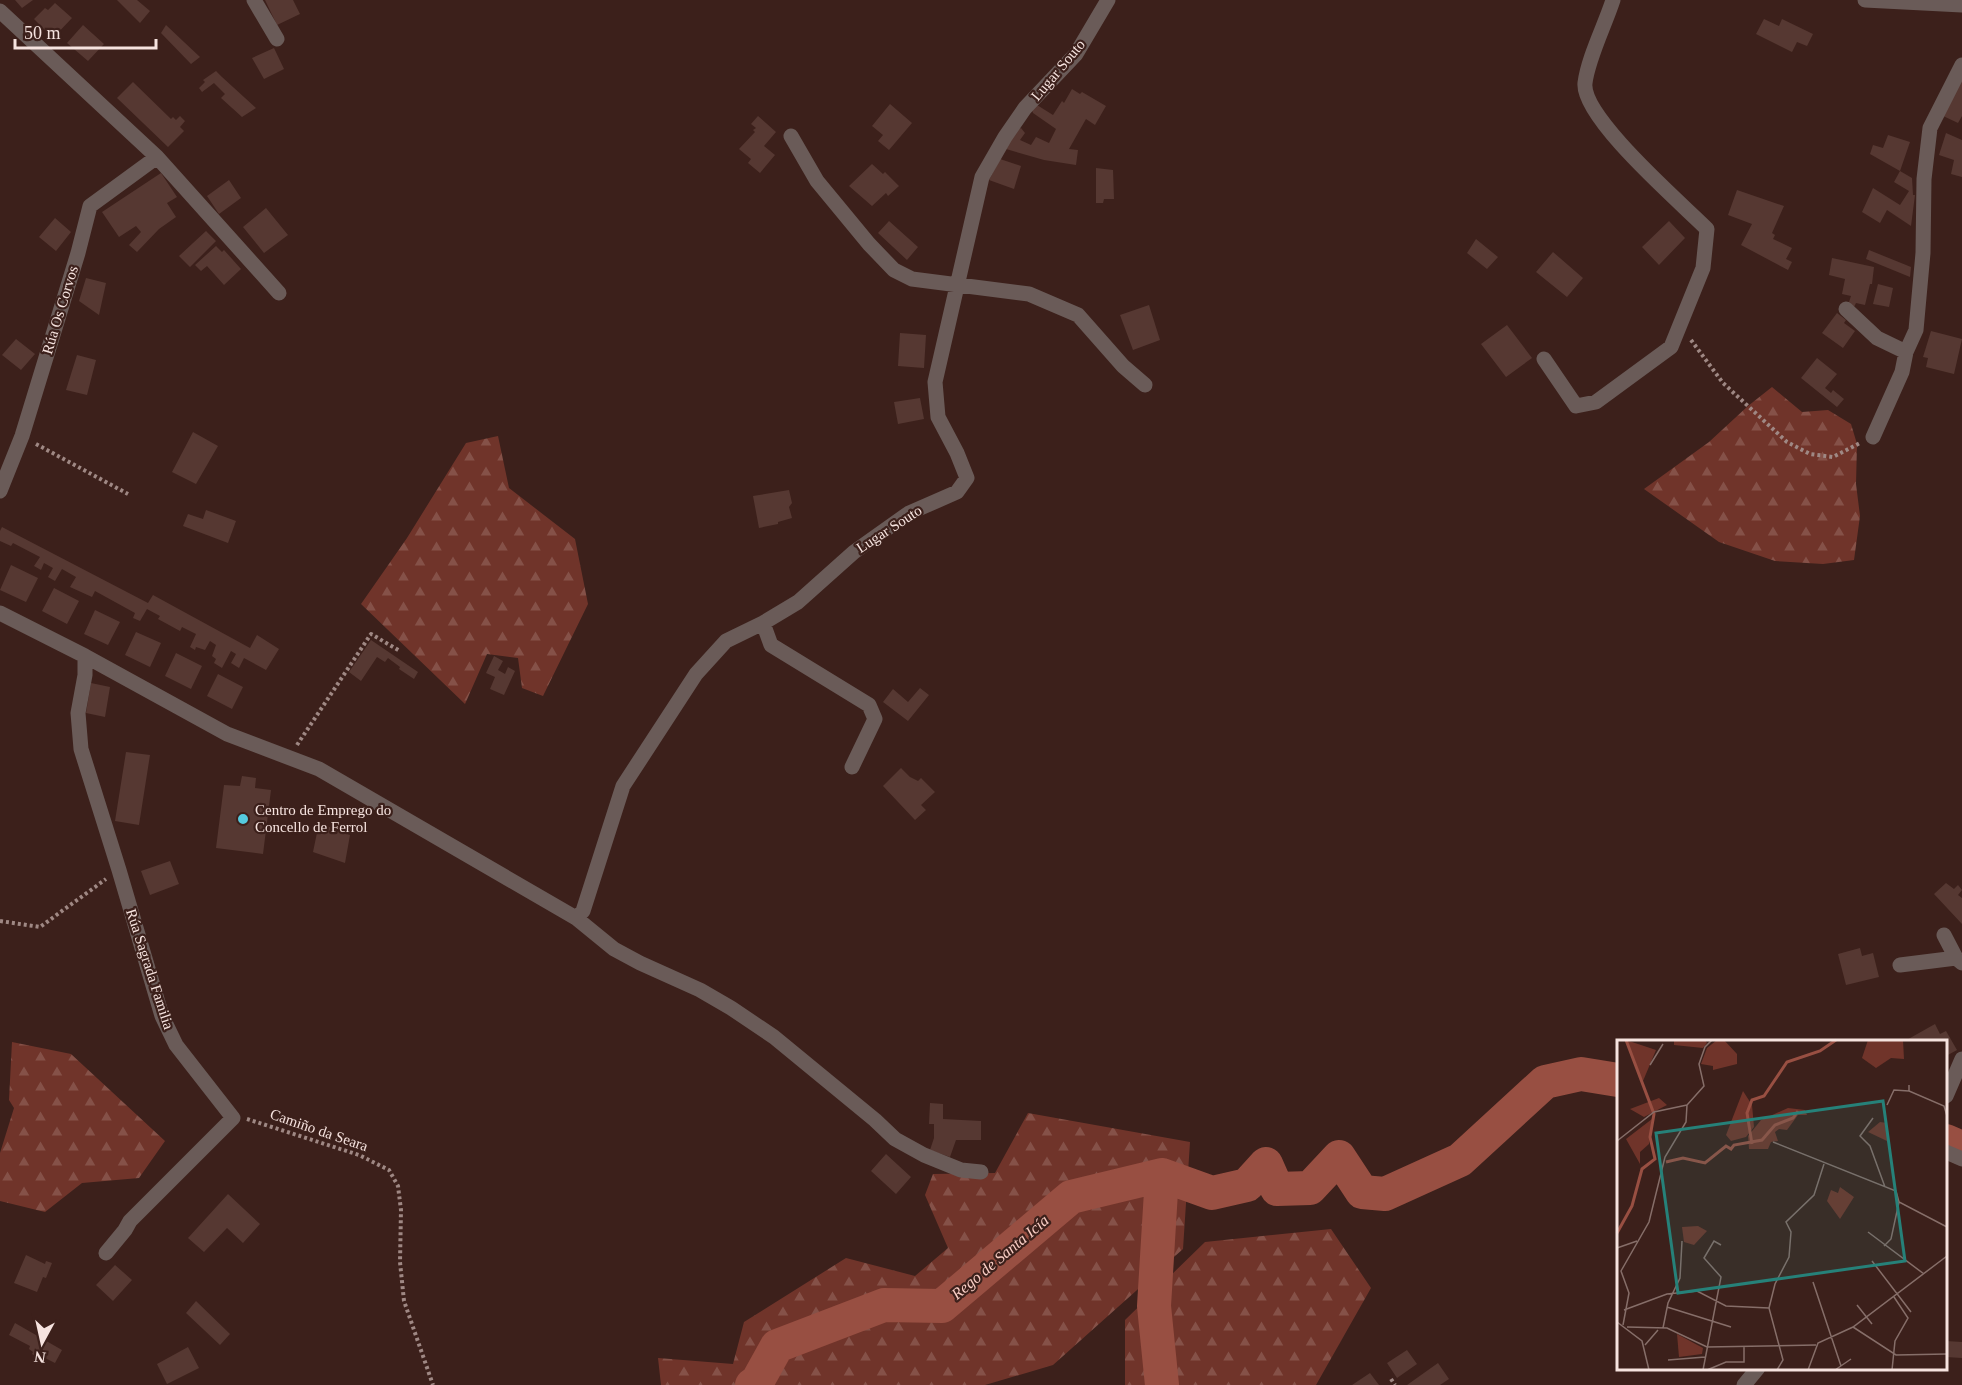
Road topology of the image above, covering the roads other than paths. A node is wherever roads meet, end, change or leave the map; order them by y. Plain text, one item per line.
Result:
1 (254, 0) edge
2 (1108, 0) edge
3 (1612, 0) edge
4 (1865, 0) edge
5 (1962, 5) edge
6 (0, 11) edge
7 (277, 39) dead end
8 (1962, 65) edge
9 (791, 136) dead end
10 (156, 157) junction
11 (956, 285) junction
12 (279, 293) dead end
13 (1846, 309) dead end
14 (1906, 352) junction
15 (1544, 359) dead end
16 (1146, 385) dead end
17 (1873, 438) road end
18 (0, 491) edge
19 (0, 612) edge
20 (763, 623) junction
21 (85, 656) junction
22 (852, 767) dead end
23 (576, 918) junction
24 (1944, 935) dead end
25 (1959, 961) edge
26 (1900, 965) dead end
27 (1962, 1059) edge
28 (1947, 1094) edge
29 (1947, 1152) edge
30 (1962, 1159) edge
31 (981, 1172) dead end
32 (106, 1253) dead end
33 (1756, 1370) edge
34 (1744, 1385) edge

1 - 7 street
2 - 11 street, Lugar Souto
3 - 15 street
4 - 5 street
6 - 10 street
8 - 14 street
9 - 11 street
10 - 12 street
10 - 18 street, Rúa Os Corvos
11 - 16 street
11 - 20 street, Lugar Souto
13 - 14 street
14 - 17 street
19 - 21 street
20 - 22 street
20 - 23 street, Lugar Souto
21 - 23 street
21 - 32 street, Rúa Sagrada Familia
23 - 31 street
24 - 25 street
25 - 26 street
27 - 28 street
29 - 30 street
33 - 34 street

